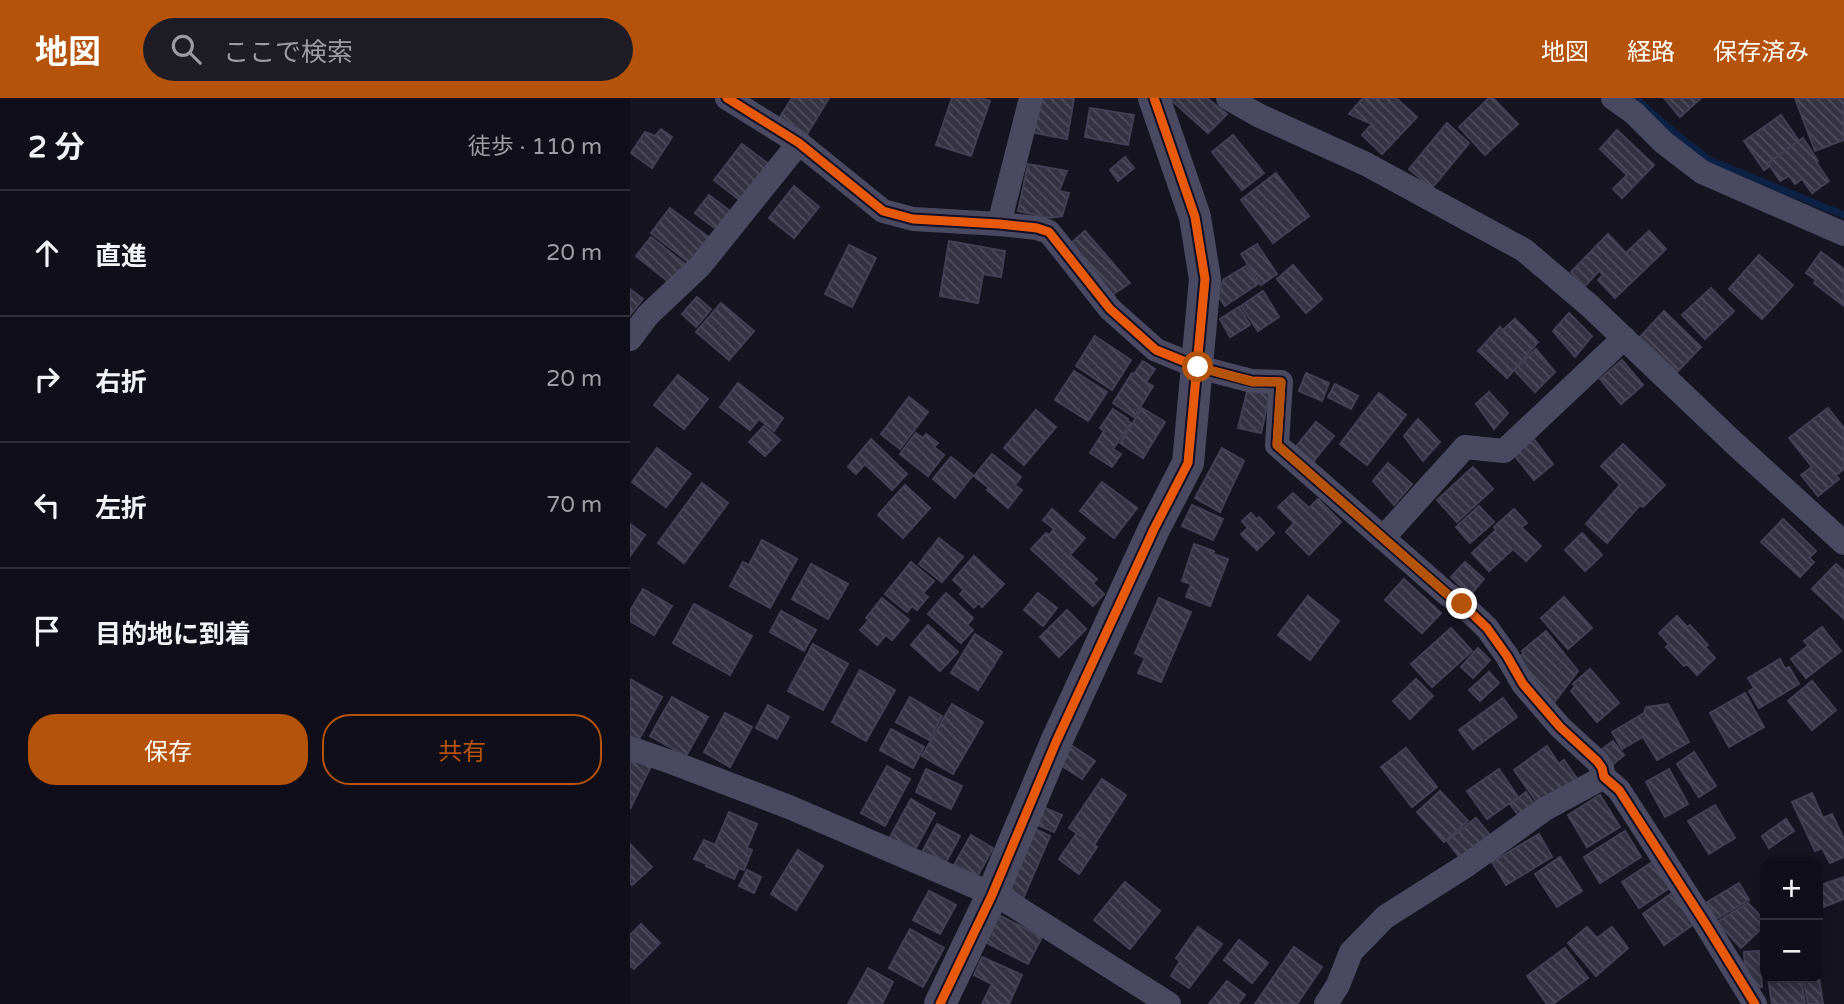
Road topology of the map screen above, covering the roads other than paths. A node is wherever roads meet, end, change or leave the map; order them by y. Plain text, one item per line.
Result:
1 (727, 98) edge
2 (1031, 98) edge
3 (1154, 98) edge
4 (1228, 98) edge
5 (1613, 98) edge
6 (799, 143) junction
7 (999, 224) junction
8 (1844, 234) edge
9 (1623, 338) junction
10 (630, 339) edge
11 (1198, 367) junction
12 (1383, 538) junction
13 (1844, 543) edge
14 (630, 748) edge
15 (1604, 777) junction
16 (992, 895) junction
17 (940, 1004) edge
18 (1169, 1004) edge
19 (1326, 1004) edge
20 (1755, 1004) edge

1 - 6 street
2 - 7 street
3 - 11 street
4 - 9 street
5 - 8 street
6 - 7 street
6 - 10 street
7 - 11 street
9 - 12 street
9 - 13 street
11 - 12 street
11 - 16 street
12 - 15 street
14 - 16 street
15 - 19 street
15 - 20 street
16 - 17 street
16 - 18 street

